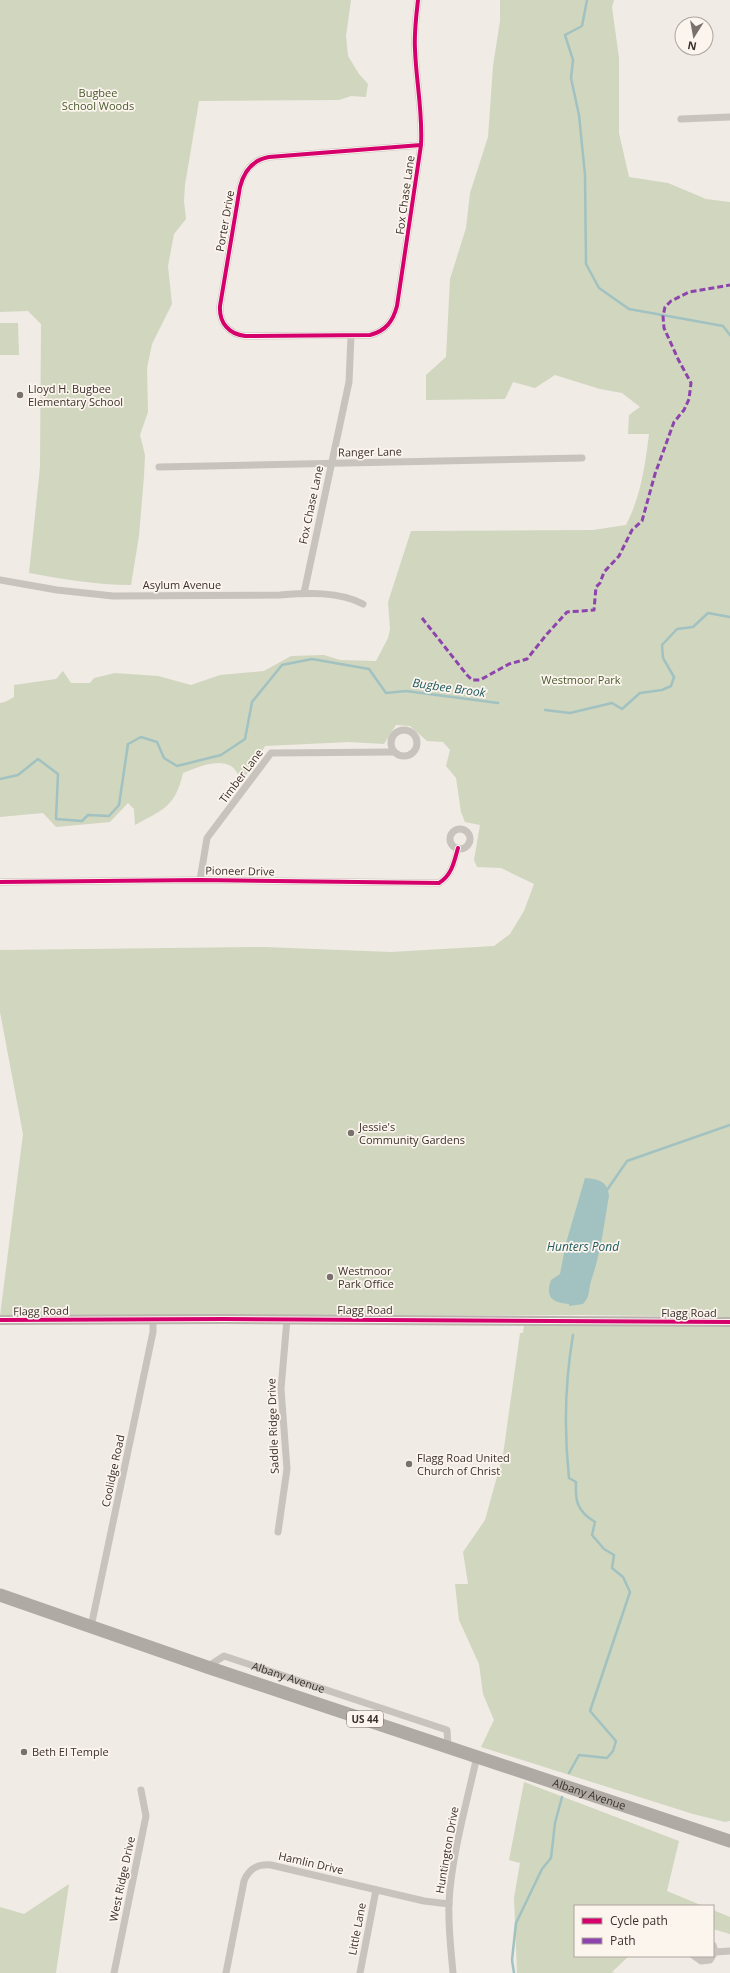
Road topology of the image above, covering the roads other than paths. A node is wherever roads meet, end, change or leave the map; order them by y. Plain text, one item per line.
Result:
1 (418, 0) edge
2 (730, 117) edge
3 (681, 119) dead end
4 (421, 145) junction
5 (351, 336) junction
6 (582, 458) dead end
7 (330, 463) junction
8 (159, 467) dead end
9 (0, 580) edge
10 (304, 593) junction
11 (363, 604) dead end
12 (394, 752) dead end
13 (458, 848) dead end
14 (200, 880) junction
15 (0, 882) edge
16 (154, 1319) junction
17 (286, 1319) junction
18 (0, 1320) edge
19 (730, 1322) edge
20 (278, 1532) dead end
21 (0, 1596) edge
22 (91, 1628) junction
23 (477, 1756) junction
24 (141, 1790) dead end
25 (730, 1841) edge
26 (376, 1890) junction
27 (449, 1904) junction
28 (714, 1948) edge
29 (730, 1951) edge
30 (695, 1957) edge
31 (713, 1957) edge
32 (114, 1973) edge
33 (226, 1973) edge
34 (360, 1973) edge
35 (453, 1973) edge

1 - 4 street, Fox Chase Lane
2 - 3 street
4 - 5 street, Fox Chase Lane
4 - 5 street, Porter Drive
5 - 7 street, Fox Chase Lane
6 - 7 street, Ranger Lane
7 - 8 street, Ranger Lane
7 - 10 street, Fox Chase Lane
9 - 10 street, Asylum Avenue
10 - 11 street, Asylum Avenue
12 - 14 street, Timber Lane
13 - 14 street, Pioneer Drive
14 - 15 street, Pioneer Drive
16 - 17 street, Flagg Road
16 - 18 street, Flagg Road
16 - 22 street, Coolidge Road
17 - 19 street, Flagg Road
17 - 20 street, Saddle Ridge Drive
21 - 22 highway, Albany Avenue / US 44
22 - 23 highway, Albany Avenue / US 44
23 - 25 highway, Albany Avenue / US 44
23 - 27 street, Huntington Drive
24 - 32 street, West Ridge Drive
26 - 27 street, Hamlin Drive
26 - 33 street, Hamlin Drive
26 - 34 street, Little Lane
27 - 35 street, Huntington Drive
28 - 29 street
30 - 31 street

